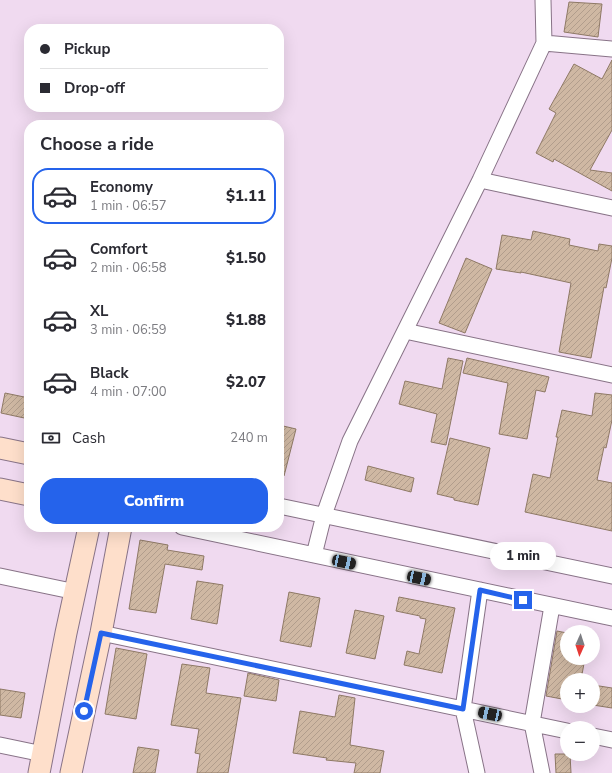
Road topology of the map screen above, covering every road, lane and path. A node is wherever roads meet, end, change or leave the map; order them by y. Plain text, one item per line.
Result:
1 (544, 0) edge
2 (544, 43) junction
3 (612, 49) edge
4 (480, 180) junction
5 (612, 208) edge
6 (405, 331) junction
7 (612, 375) edge
8 (0, 448) edge
9 (24, 453) edge
10 (0, 490) edge
11 (24, 495) edge
12 (284, 507) edge
13 (324, 515) junction
14 (88, 532) edge
15 (120, 532) edge
16 (206, 532) edge
17 (314, 555) junction
18 (0, 576) edge
19 (612, 576) edge
20 (480, 590) junction
21 (76, 592) junction
22 (552, 606) junction
23 (612, 618) edge
24 (101, 633) junction
25 (463, 709) junction
26 (532, 723) junction
27 (560, 729) edge
28 (600, 737) edge
29 (612, 740) edge
30 (0, 745) edge
31 (41, 764) edge
32 (71, 773) edge
33 (477, 773) edge
34 (542, 773) edge

1 - 2 street
2 - 3 street
2 - 4 street
4 - 5 street
4 - 6 street
6 - 7 street
6 - 13 street
8 - 9 street
10 - 11 street
12 - 13 street
13 - 17 street
13 - 19 street
14 - 21 street
15 - 24 street
16 - 17 street
17 - 20 street
18 - 21 street
20 - 22 street
20 - 25 street
21 - 31 street
22 - 23 street
22 - 26 street
24 - 25 street
24 - 32 street
25 - 26 street
25 - 33 street
26 - 27 street
26 - 34 street
28 - 29 street
30 - 31 street

